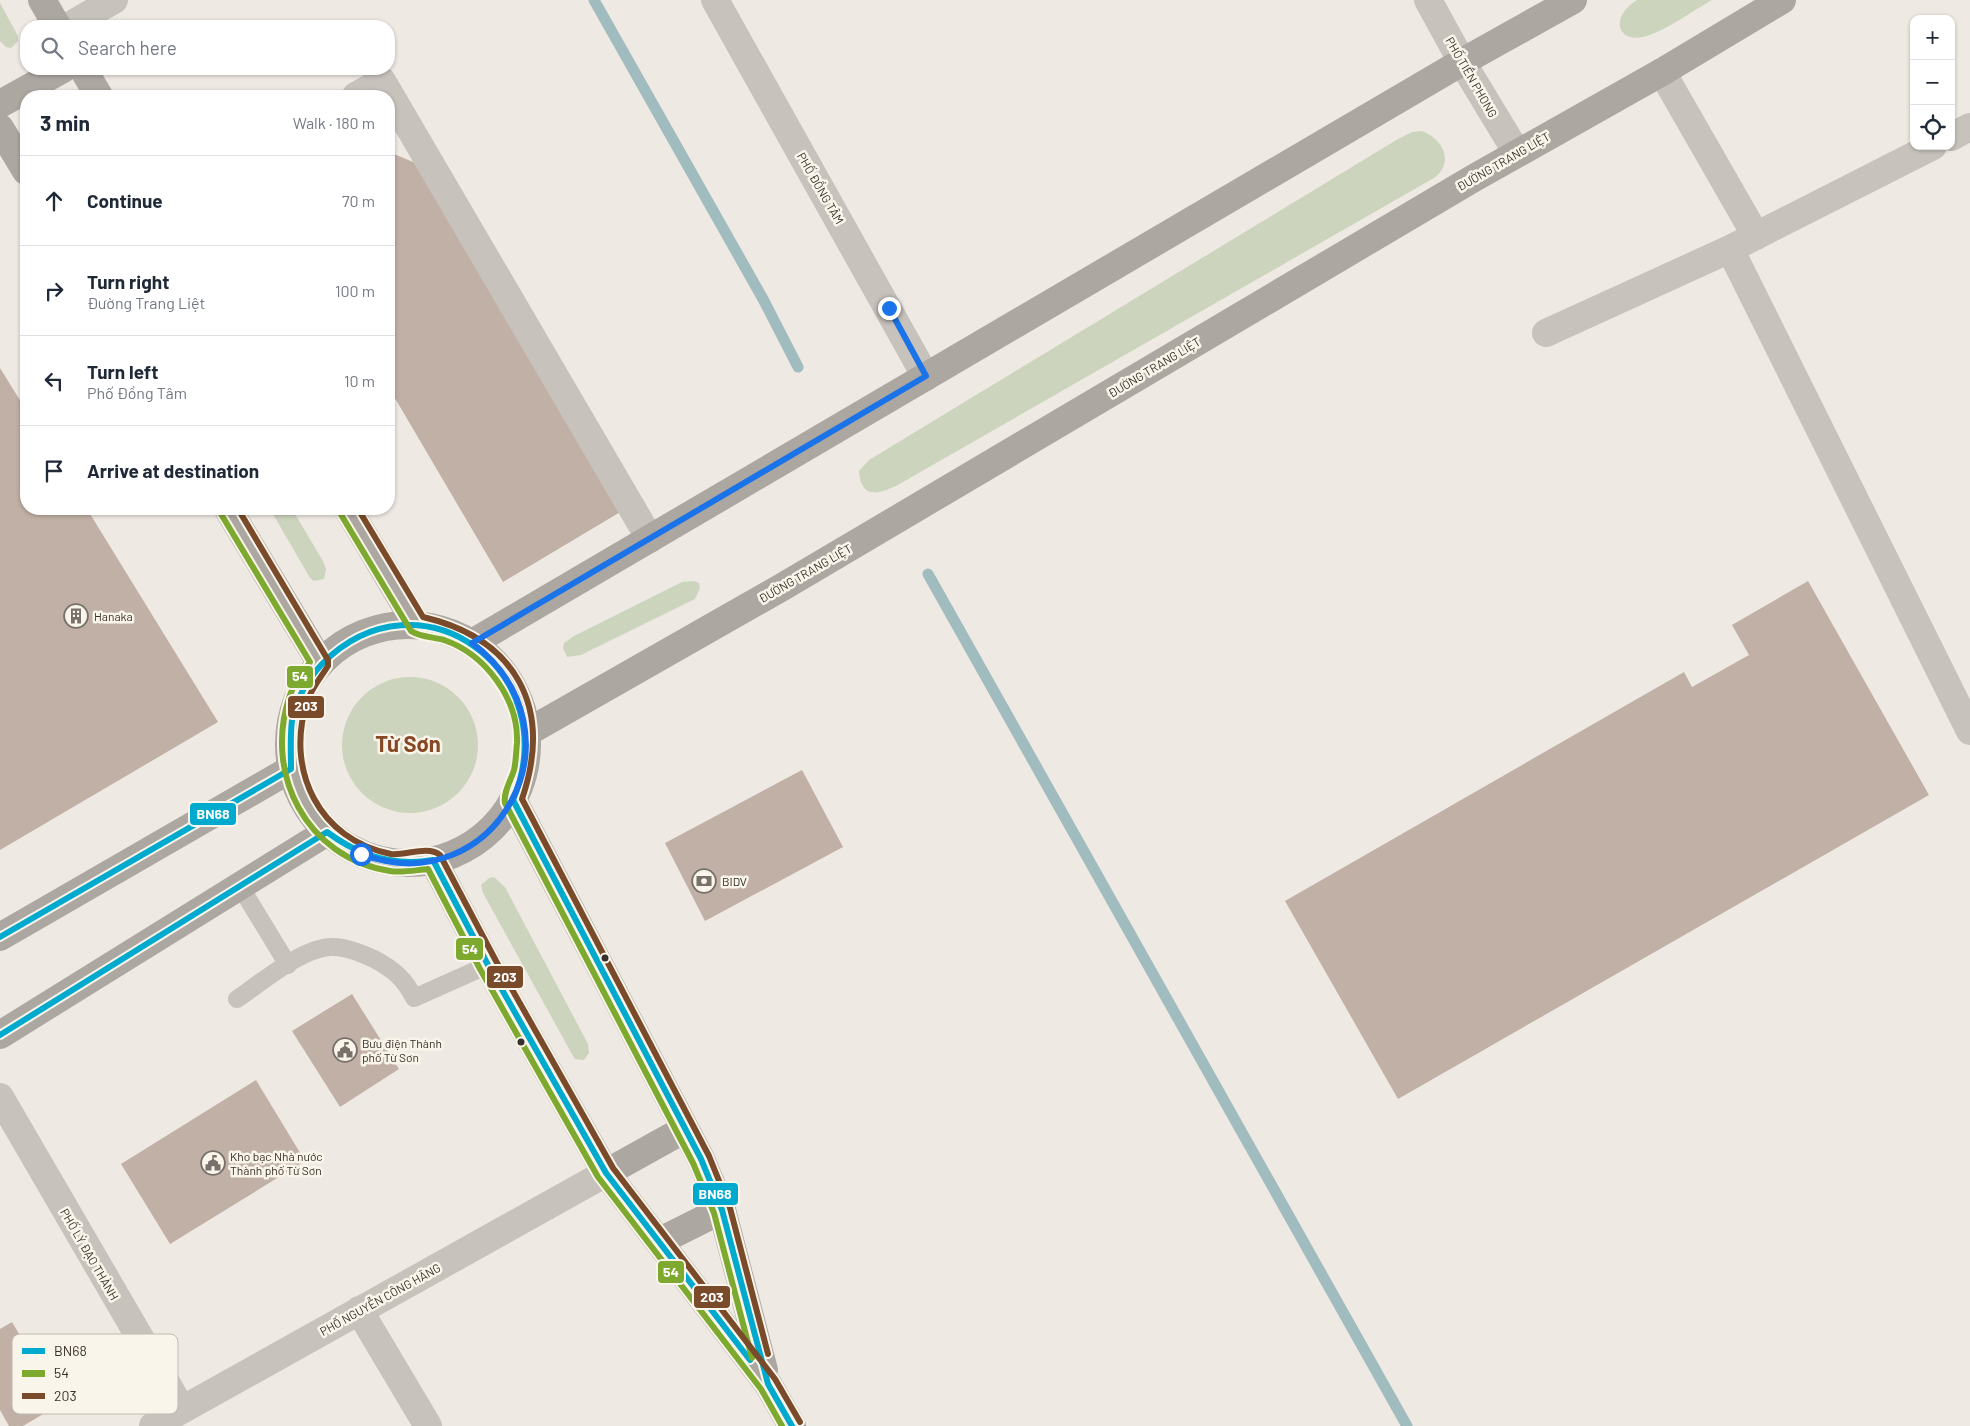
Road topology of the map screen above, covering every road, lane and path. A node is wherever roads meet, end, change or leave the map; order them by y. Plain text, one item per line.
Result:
1 (42, 0) edge
2 (114, 0) edge
3 (714, 0) edge
4 (1428, 0) edge
5 (1572, 0) edge
6 (1782, 0) edge
7 (54, 20) edge
8 (79, 20) edge
9 (1462, 62) junction
10 (1662, 72) junction
11 (52, 75) edge
12 (87, 75) edge
13 (25, 90) edge
14 (95, 90) edge
15 (366, 90) edge
16 (387, 90) edge
17 (20, 93) edge
18 (395, 103) edge
19 (0, 104) edge
20 (1970, 127) edge
21 (0, 128) edge
22 (1955, 135) edge
23 (1924, 150) edge
24 (1517, 153) junction
25 (20, 161) edge
26 (1756, 236) junction
27 (1730, 249) junction
28 (1546, 333) dead end
29 (926, 376) junction
30 (232, 515) edge
31 (352, 515) edge
32 (650, 539) junction
33 (417, 624) junction
34 (472, 643) junction
35 (320, 662) junction
36 (1970, 731) edge
37 (526, 734) junction
38 (291, 768) junction
39 (513, 800) junction
40 (327, 832) junction
41 (433, 860) junction
42 (240, 886) junction
43 (0, 937) edge
44 (288, 965) junction
45 (488, 965) junction
46 (237, 999) dead end
47 (0, 1035) edge
48 (0, 1097) edge
49 (685, 1129) junction
50 (606, 1173) junction
51 (722, 1210) junction
52 (660, 1240) junction
53 (359, 1310) junction
54 (138, 1334) edge
55 (768, 1384) junction
56 (178, 1403) edge
57 (182, 1410) junction
58 (178, 1412) edge
59 (175, 1414) edge
60 (153, 1426) edge
61 (428, 1426) edge
62 (792, 1426) edge

1 - 7 main road
2 - 8 street
3 - 29 street, PHỐ ĐỒNG TÂM
4 - 9 street, PHỐ TIỀN PHONG
5 - 9 main road
6 - 10 main road, ĐƯỜNG TRANG LIỆT
9 - 24 street, PHỐ TIỀN PHONG
9 - 29 main road
10 - 24 main road, ĐƯỜNG TRANG LIỆT
10 - 26 street
11 - 13 main road
12 - 14 main road
15 - 16 street
17 - 19 main road
18 - 32 street
20 - 22 street
21 - 25 main road
23 - 26 street
24 - 37 main road, ĐƯỜNG TRANG LIỆT
26 - 27 street
27 - 28 street
27 - 36 street
29 - 32 main road
30 - 35 main road
31 - 33 main road
32 - 34 main road
33 - 34 main road
33 - 35 main road
34 - 37 main road
35 - 38 main road
37 - 39 main road
38 - 40 main road
38 - 43 main road
39 - 41 main road
39 - 49 main road
40 - 41 main road
40 - 42 main road
41 - 45 main road
42 - 44 lane
42 - 47 main road
44 - 45 lane
44 - 46 lane
45 - 50 main road
48 - 54 street, PHỐ LÝ ĐẠO THÀNH
49 - 50 main road
49 - 51 main road
50 - 52 main road
50 - 53 street, PHỐ NGUYỄN CÔNG HÃNG
51 - 52 main road
51 - 55 main road
52 - 55 main road
53 - 57 street, PHỐ NGUYỄN CÔNG HÃNG
53 - 61 street
55 - 62 main road
56 - 57 street, PHỐ LÝ ĐẠO THÀNH
57 - 58 street, PHỐ NGUYỄN CÔNG HÃNG
59 - 60 street, PHỐ NGUYỄN CÔNG HÃNG

